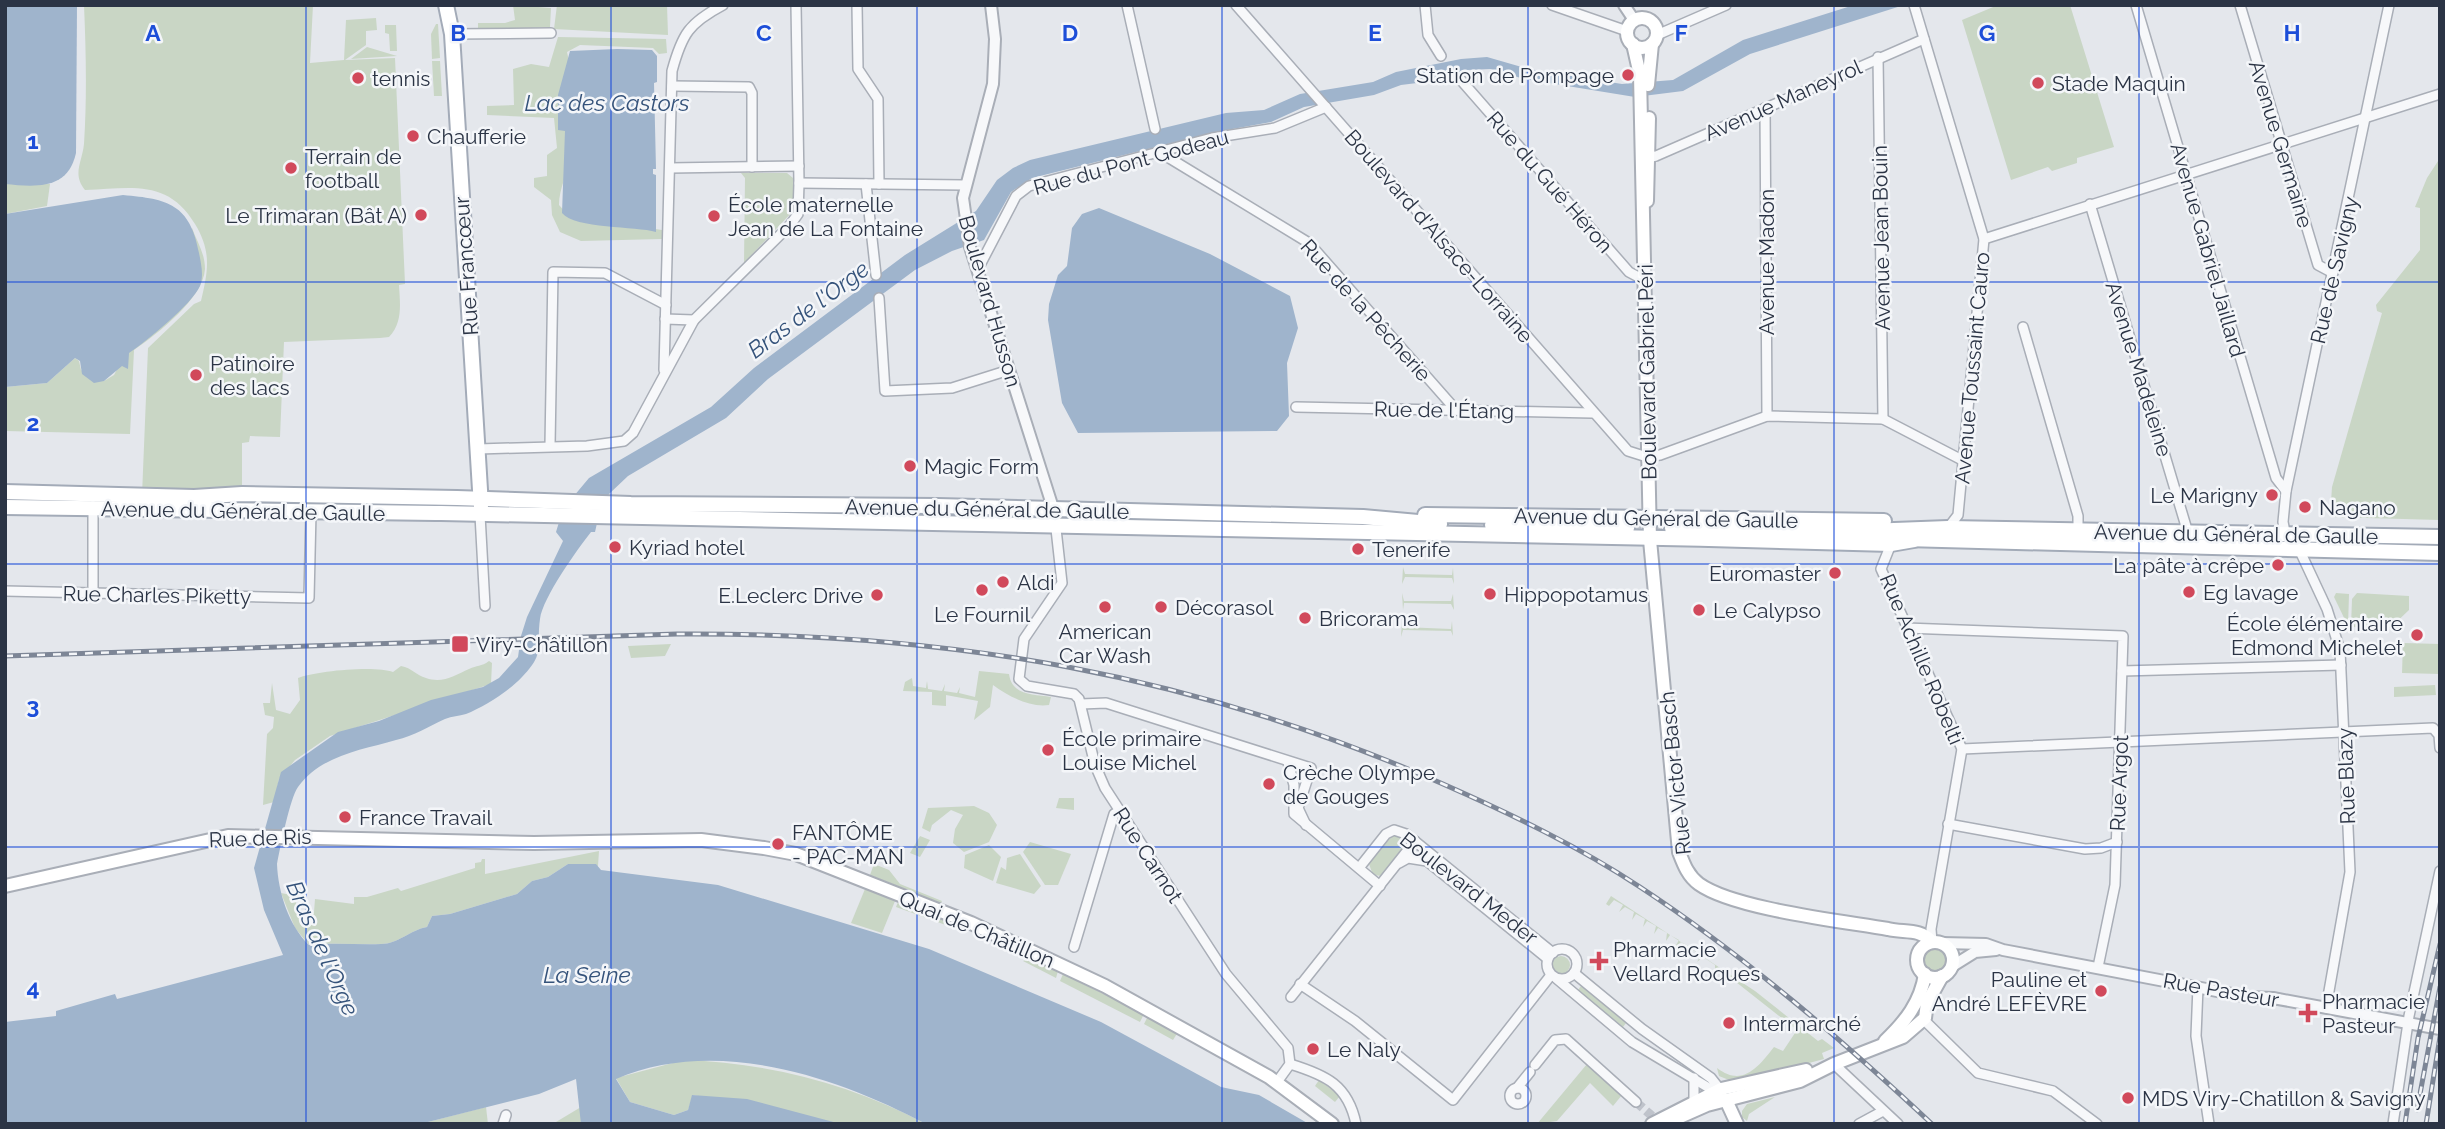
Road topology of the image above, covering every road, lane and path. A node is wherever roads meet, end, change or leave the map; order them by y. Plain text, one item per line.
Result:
1 (446, 5) edge
2 (455, 5) edge
3 (723, 5) edge
4 (796, 5) edge
5 (857, 5) edge
6 (991, 5) edge
7 (1127, 5) edge
8 (1236, 5) edge
9 (1425, 5) edge
10 (1552, 5) edge
11 (1624, 5) edge
12 (1726, 5) edge
13 (1914, 5) edge
14 (2136, 5) edge
15 (2240, 5) edge
16 (2389, 5) edge
17 (1637, 18) edge
18 (551, 33) dead end
19 (452, 34) junction
20 (1924, 38) junction
21 (1655, 39) junction
22 (1633, 44) junction
23 (1441, 56) dead end
24 (1878, 57) junction
25 (1460, 79) dead end
26 (1644, 81) junction
27 (672, 86) junction
28 (2440, 94) edge
29 (1326, 107) junction
30 (1765, 108) junction
31 (2367, 117) junction
32 (1155, 129) dead end
33 (2281, 145) junction
34 (1161, 153) junction
35 (1645, 158) junction
36 (799, 166) junction
37 (752, 167) junction
38 (670, 168) junction
39 (2185, 175) junction
40 (799, 183) junction
41 (866, 184) junction
42 (879, 184) junction
43 (964, 185) junction
44 (2090, 204) junction
45 (1984, 239) junction
46 (978, 269) junction
47 (2333, 273) junction
48 (876, 275) dead end
49 (1644, 280) junction
50 (879, 298) dead end
51 (666, 305) junction
52 (665, 319) junction
53 (694, 320) junction
54 (2023, 327) dead end
55 (1009, 370) junction
56 (664, 371) junction
57 (1296, 407) dead end
58 (1456, 410) junction
59 (1592, 413) junction
60 (1767, 415) junction
61 (1883, 419) junction
62 (550, 445) junction
63 (478, 449) junction
64 (1647, 457) junction
65 (1962, 460) junction
66 (2286, 491) junction
67 (5, 492) edge
68 (103, 496) junction
69 (481, 498) junction
70 (5, 507) edge
71 (93, 509) junction
72 (311, 512) junction
73 (480, 515) junction
74 (1363, 517) junction
75 (1649, 517) junction
76 (1056, 518) junction
77 (1440, 524) junction
78 (1626, 528) tunnel mouth
79 (1672, 528) tunnel mouth
80 (1948, 528) junction
81 (1350, 529) junction
82 (2078, 531) junction
83 (1841, 532) junction
84 (2188, 533) junction
85 (2285, 535) junction
86 (2440, 537) edge
87 (1650, 540) junction
88 (1914, 540) junction
89 (1892, 544) junction
90 (2301, 551) junction
91 (2440, 553) edge
92 (5, 591) edge
93 (93, 593) junction
94 (485, 606) dead end
95 (1906, 628) junction
96 (2341, 665) junction
97 (2122, 671) junction
98 (1081, 704) junction
99 (2344, 730) junction
100 (2122, 743) junction
101 (2440, 748) edge
102 (1962, 749) junction
103 (1288, 762) junction
104 (1119, 811) junction
105 (1948, 824) junction
106 (1307, 825) junction
107 (1415, 841) junction
108 (2117, 842) junction
109 (586, 844) joint
110 (1398, 864) junction
111 (1359, 868) junction
112 (2440, 872) edge
113 (5, 886) edge
114 (1380, 886) junction
115 (1895, 931) junction
116 (1937, 943) junction
117 (1074, 947) dead end
118 (2003, 950) junction
119 (1919, 952) junction
120 (1550, 956) junction
121 (2098, 967) junction
122 (1946, 972) junction
123 (1574, 973) junction
124 (1925, 974) junction
125 (1554, 977) junction
126 (1300, 984) junction
127 (2198, 987) junction
128 (1291, 997) dead end
129 (2326, 1008) junction
130 (1924, 1020) junction
131 (2410, 1024) junction
132 (2440, 1029) edge
133 (1883, 1044) junction
134 (1290, 1063) junction
135 (1834, 1064) junction
136 (1694, 1078) junction
137 (1277, 1082) junction
138 (1517, 1088) dead end
139 (1721, 1093) junction
140 (1694, 1101) junction
141 (1636, 1102) tunnel mouth
142 (1884, 1111) junction
143 (1657, 1121) edge
144 (1332, 1124) edge
145 (1356, 1124) edge
146 (1737, 1124) edge
147 (1859, 1124) edge
148 (1898, 1124) edge
149 (2096, 1124) edge
150 (2209, 1124) edge
151 (2393, 1124) edge

1 - 19 main road, Rue Francœur
2 - 19 main road, Rue Francœur
3 - 27 street
4 - 36 street
5 - 42 street
6 - 43 street, Boulevard Husson
7 - 32 street
8 - 29 street, Boulevard d'Alsace-Lorraine
9 - 23 street
10 - 17 street
11 - 17 street
12 - 21 street
13 - 20 street, Avenue Toussaint Cauro
14 - 39 street, Avenue Gabriel Jaillard
15 - 33 street, Avenue Germaine
16 - 31 street, Rue de Savigny
17 - 21 main road
17 - 22 main road, Boulevard Gabriel Péri
18 - 19 street
19 - 63 main road, Rue Francœur
20 - 24 street, Avenue Maneyrol
20 - 45 street, Avenue Toussaint Cauro
21 - 22 main road
21 - 26 main road, Boulevard Gabriel Péri
22 - 26 main road, Boulevard Gabriel Péri
24 - 30 street, Avenue Maneyrol
24 - 61 street, Avenue Jean Bouin
25 - 49 street, Rue du Gué Héron
26 - 35 main road, Boulevard Gabriel Péri
27 - 37 street
27 - 38 street
28 - 31 street
29 - 34 street, Rue du Pont Godeau
29 - 59 street, Boulevard d'Alsace-Lorraine
30 - 35 street, Avenue Maneyrol
30 - 60 street, Avenue Madon
31 - 33 street
31 - 47 street, Rue de Savigny
33 - 39 street
33 - 47 street, Avenue Germaine
34 - 46 street, Rue du Pont Godeau
34 - 58 street, Rue de la Pêcherie
35 - 49 main road, Boulevard Gabriel Péri
36 - 37 street
36 - 40 street
37 - 38 street
38 - 51 street
39 - 44 street
39 - 66 street, Avenue Gabriel Jaillard
40 - 41 street
40 - 53 street
41 - 42 street
41 - 48 street
42 - 43 street
43 - 46 street, Boulevard Husson
44 - 45 street
44 - 84 street, Avenue Madeleine
45 - 65 street, Avenue Toussaint Cauro
46 - 55 street, Boulevard Husson
47 - 66 street, Rue de Savigny
49 - 64 main road, Boulevard Gabriel Péri
50 - 55 street
51 - 52 street
51 - 62 street
52 - 53 street
52 - 56 street
53 - 56 street
54 - 82 street
55 - 76 street, Boulevard Husson
56 - 62 street
57 - 58 street, Rue de l'Étang
58 - 59 street, Rue de l'Étang
59 - 64 street, Boulevard d'Alsace-Lorraine
60 - 61 street
60 - 64 street
61 - 65 street
62 - 63 street
63 - 69 main road, Rue Francœur
64 - 75 main road, Boulevard Gabriel Péri
65 - 80 street, Avenue Toussaint Cauro
66 - 85 street, Rue de Savigny
67 - 68 main road, Avenue du Général de Gaulle
68 - 69 main road, Avenue du Général de Gaulle
68 - 71 street
69 - 73 main road, Rue Francœur
69 - 76 main road, Avenue du Général de Gaulle
70 - 71 main road, Avenue du Général de Gaulle
71 - 72 main road, Avenue du Général de Gaulle
71 - 93 street
72 - 73 main road, Avenue du Général de Gaulle
72 - 93 street, Rue Charles Piketty
73 - 76 main road, Avenue du Général de Gaulle
73 - 94 street
74 - 75 main road, Avenue du Général de Gaulle
74 - 76 main road, Avenue du Général de Gaulle
74 - 77 main road, Avenue du Général de Gaulle
75 - 80 main road, Avenue du Général de Gaulle
75 - 87 main road, Boulevard Gabriel Péri
76 - 81 main road, Avenue du Général de Gaulle
76 - 98 street
77 - 78 main road, Avenue du Général de Gaulle
77 - 81 main road, Avenue du Général de Gaulle
79 - 83 main road, Avenue du Général de Gaulle
80 - 82 main road, Avenue du Général de Gaulle
80 - 83 main road, Avenue du Général de Gaulle
81 - 87 main road, Avenue du Général de Gaulle
82 - 84 main road, Avenue du Général de Gaulle
83 - 88 main road, Avenue du Général de Gaulle
84 - 85 main road, Avenue du Général de Gaulle
85 - 86 main road, Avenue du Général de Gaulle
85 - 90 street
87 - 89 main road, Avenue du Général de Gaulle
87 - 115 main road, Rue Victor Basch
88 - 89 main road, Avenue du Général de Gaulle
88 - 90 main road, Avenue du Général de Gaulle
89 - 95 street, Rue Achille Robelti
90 - 91 main road, Avenue du Général de Gaulle
90 - 96 street, Rue Blazy
92 - 93 street, Rue Charles Piketty
95 - 97 street, Rue Argot
95 - 102 street, Rue Achille Robelti
96 - 97 street
96 - 99 street, Rue Blazy
97 - 100 street, Rue Argot
98 - 103 street
98 - 104 street, Rue Carnot
99 - 100 street
99 - 101 street
99 - 129 street, Rue Blazy
100 - 102 street
100 - 108 street, Rue Argot
102 - 105 street, Rue Achille Robelti
103 - 106 street
103 - 106 street
104 - 117 street
104 - 134 street, Rue Carnot
105 - 108 street, Rue Argot
105 - 116 street, Rue Achille Robelti
106 - 111 street
107 - 110 street
107 - 111 street, Boulevard Meder
107 - 120 street, Boulevard Meder
108 - 121 street
109 - 113 main road, Rue de Ris
109 - 137 main road, Quai de Châtillon
110 - 114 street
110 - 120 street
111 - 114 street
112 - 131 street
114 - 126 street
115 - 116 main road, Rue Victor Basch
115 - 119 main road
116 - 118 street, Rue Pasteur
116 - 119 main road
116 - 122 main road
118 - 121 street, Rue Pasteur
118 - 122 street, Rue Pasteur
119 - 124 main road
120 - 123 street
120 - 125 street
121 - 127 street, Rue Pasteur
122 - 124 main road
122 - 130 main road
123 - 125 street
123 - 139 street
124 - 133 main road
125 - 126 street
125 - 136 street
126 - 128 street
127 - 129 street, Rue Pasteur
127 - 150 street
129 - 131 street, Rue Pasteur
130 - 133 main road
130 - 149 street
131 - 132 street, Rue Pasteur
131 - 151 street
133 - 135 main road
134 - 137 street
134 - 145 street
135 - 139 main road
135 - 139 main road
135 - 142 street
136 - 139 street
136 - 140 street
137 - 144 main road, Quai de Châtillon
138 - 141 street
139 - 140 main road
139 - 143 main road
139 - 146 main road
140 - 143 main road
142 - 147 street
142 - 148 street

